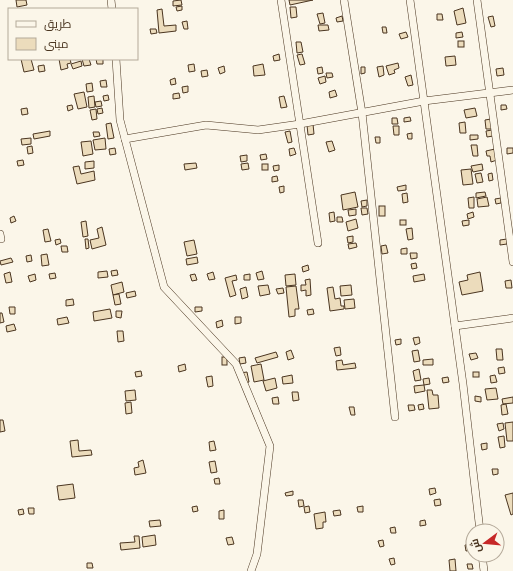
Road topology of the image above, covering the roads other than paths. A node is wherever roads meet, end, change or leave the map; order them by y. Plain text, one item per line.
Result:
1 (281, 0) edge
2 (344, 0) edge
3 (410, 0) edge
4 (477, 0) edge
5 (116, 60) edge
6 (513, 90) edge
7 (490, 93) junction
8 (424, 101) junction
9 (362, 113) junction
10 (300, 124) junction
11 (125, 139) junction
12 (318, 243) dead end
13 (513, 262) edge
14 (513, 318) edge
15 (455, 326) junction
16 (395, 417) dead end
17 (479, 523) edge
18 (250, 571) edge

1 - 10 street
2 - 9 street
3 - 8 street
4 - 7 street
5 - 11 street
6 - 7 street
7 - 8 street
7 - 13 street
8 - 9 street
8 - 15 street
9 - 10 street
9 - 16 street
10 - 11 street
10 - 12 street
11 - 18 street
14 - 15 street
15 - 17 street

